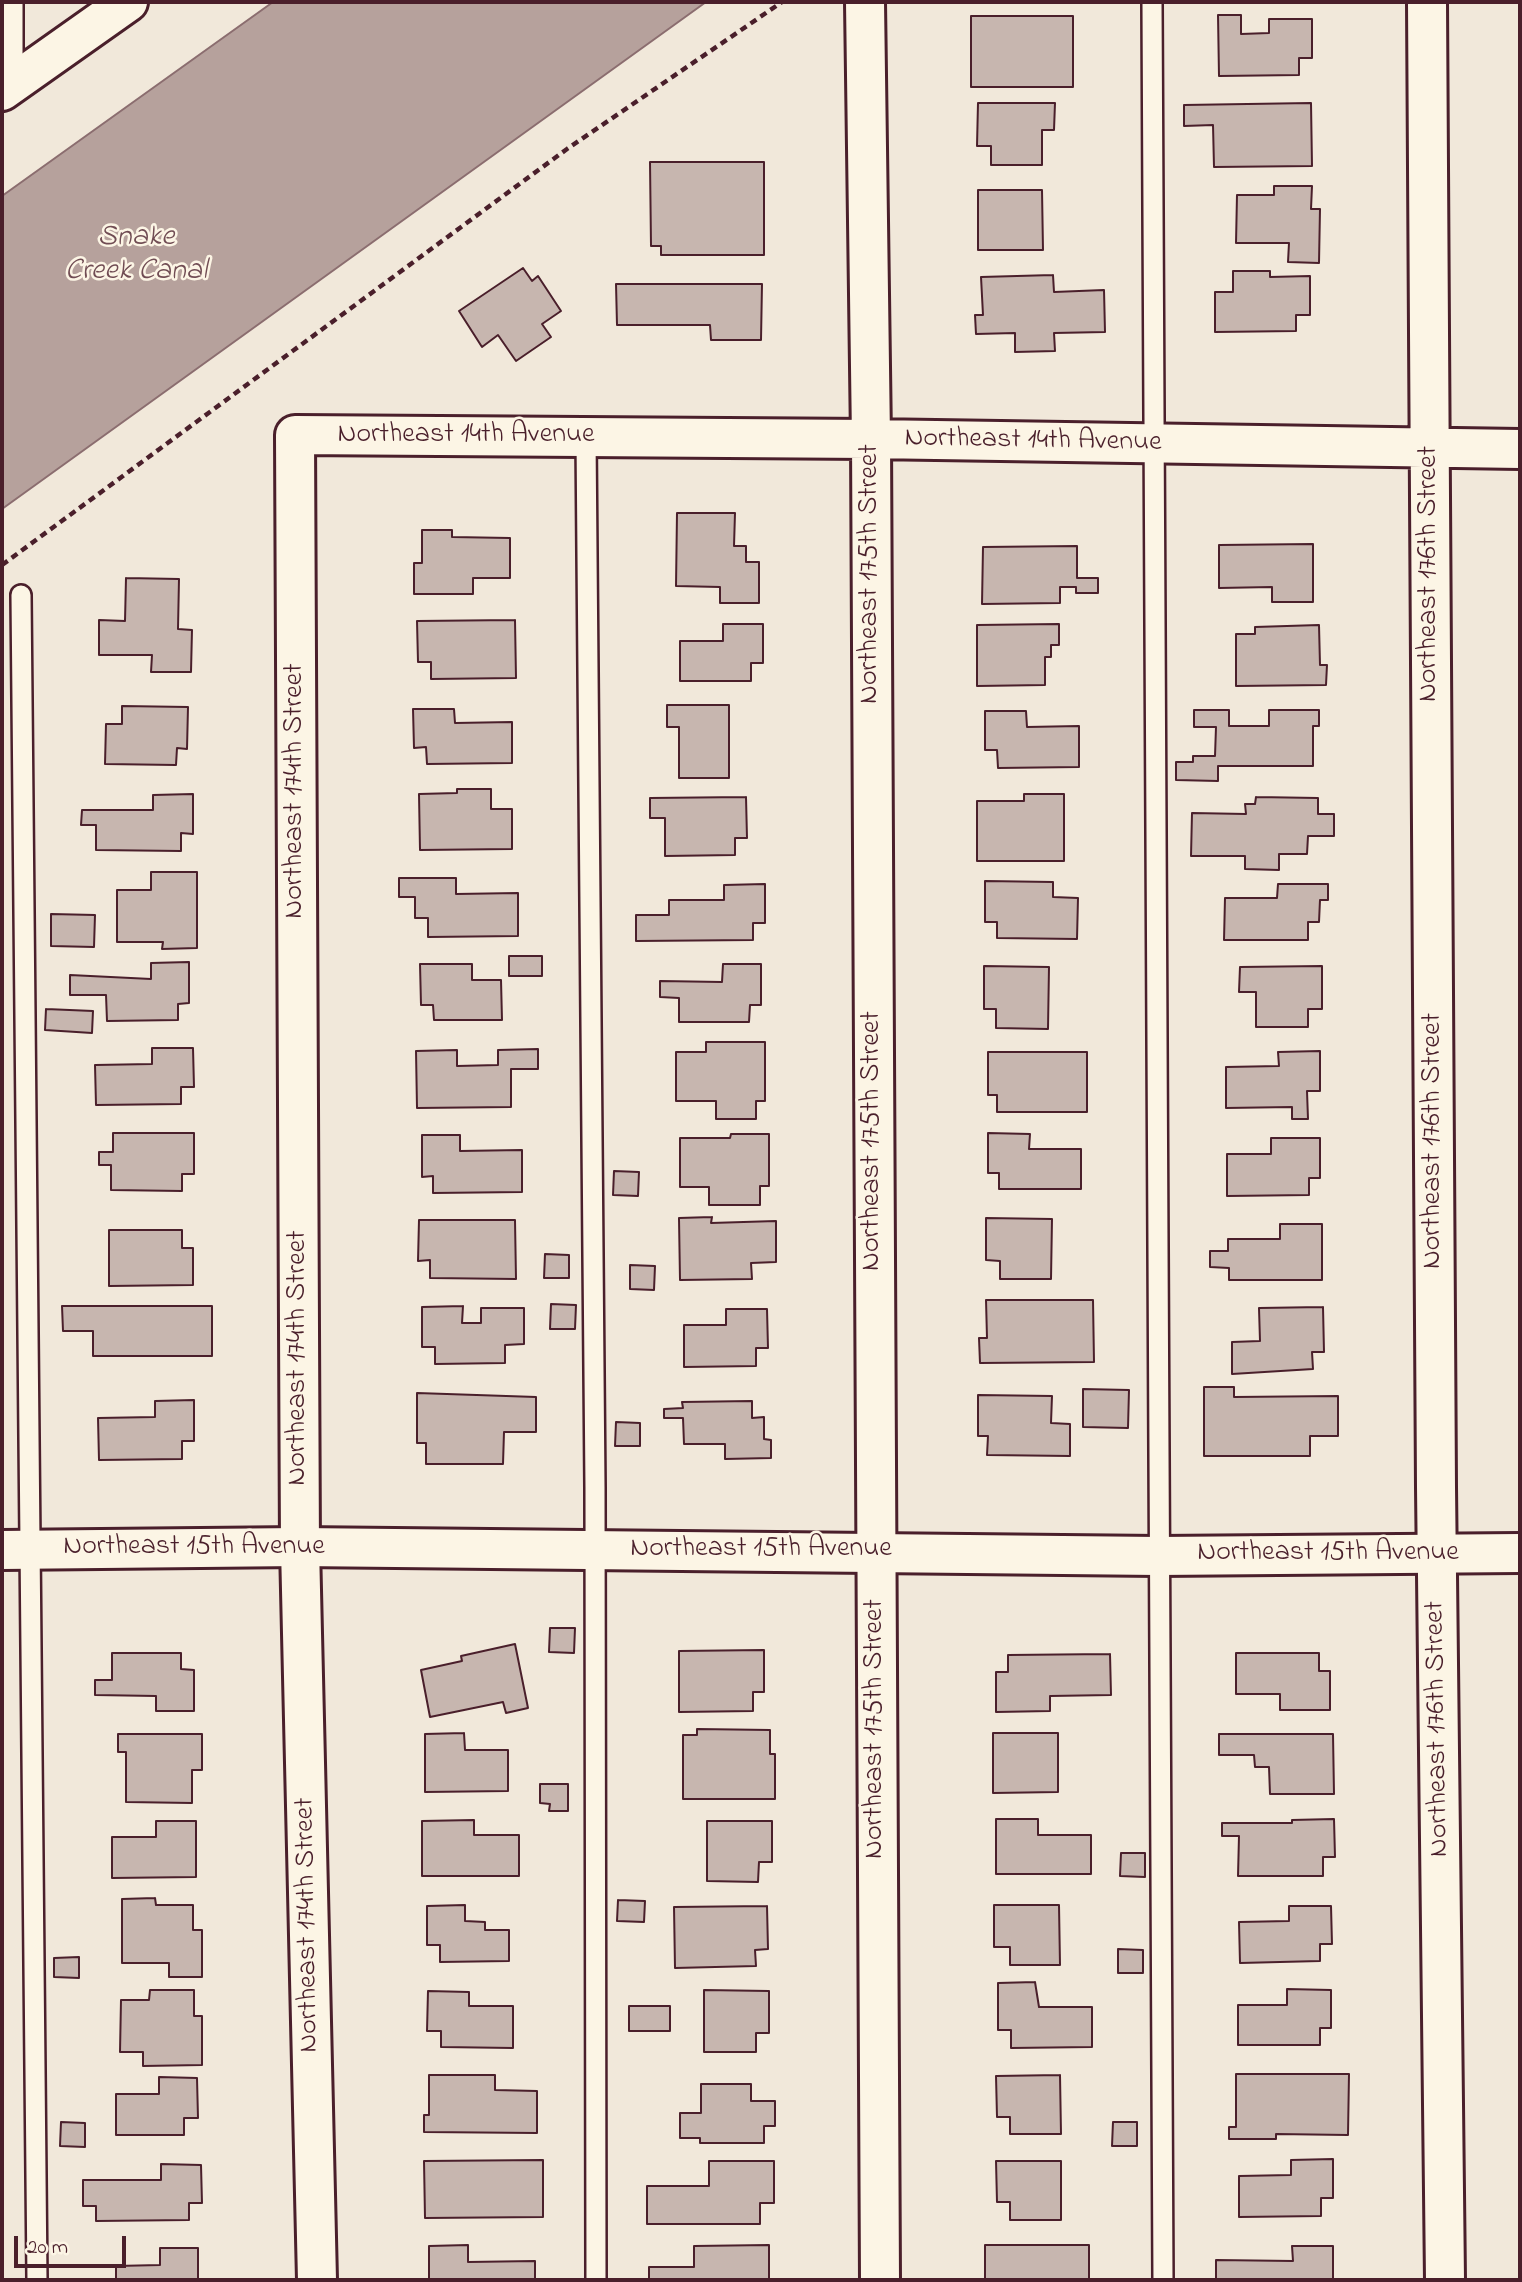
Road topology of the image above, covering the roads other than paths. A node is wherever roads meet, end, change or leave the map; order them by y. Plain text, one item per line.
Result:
1 (13, 2) edge
2 (128, 2) edge
3 (865, 2) edge
4 (1152, 2) edge
5 (1427, 2) edge
6 (8, 87) edge
7 (295, 435) joint
8 (586, 437) junction
9 (871, 439) junction
10 (1156, 444) junction
11 (1430, 449) junction
12 (1520, 449) edge
13 (21, 595) dead end
14 (300, 1547) junction
15 (595, 1549) junction
16 (16, 1550) edge
17 (875, 1551) junction
18 (1437, 1553) junction
19 (1520, 1553) edge
20 (1158, 1556) junction
21 (37, 2280) edge
22 (317, 2280) edge
23 (596, 2280) edge
24 (880, 2280) edge
25 (1163, 2280) edge
26 (1445, 2280) edge

1 - 6 lane
2 - 6 street
3 - 9 street, Northeast 175th Street
4 - 10 lane
5 - 11 street, Northeast 176th Street
7 - 8 street, Northeast 14th Avenue
7 - 14 street, Northeast 174th Street
8 - 9 street, Northeast 14th Avenue
8 - 15 lane
9 - 10 street, Northeast 14th Avenue
9 - 17 street, Northeast 175th Street
10 - 11 street, Northeast 14th Avenue
10 - 20 lane
11 - 12 street, Northeast 14th Avenue
11 - 18 street, Northeast 176th Street
13 - 16 lane
14 - 15 street, Northeast 15th Avenue
14 - 16 street, Northeast 15th Avenue
14 - 22 street, Northeast 174th Street
15 - 17 street, Northeast 15th Avenue
15 - 23 lane
16 - 21 lane
17 - 20 street, Northeast 15th Avenue
17 - 24 street, Northeast 175th Street
18 - 19 street, Northeast 15th Avenue
18 - 20 street, Northeast 15th Avenue
18 - 26 street, Northeast 176th Street
20 - 25 lane

